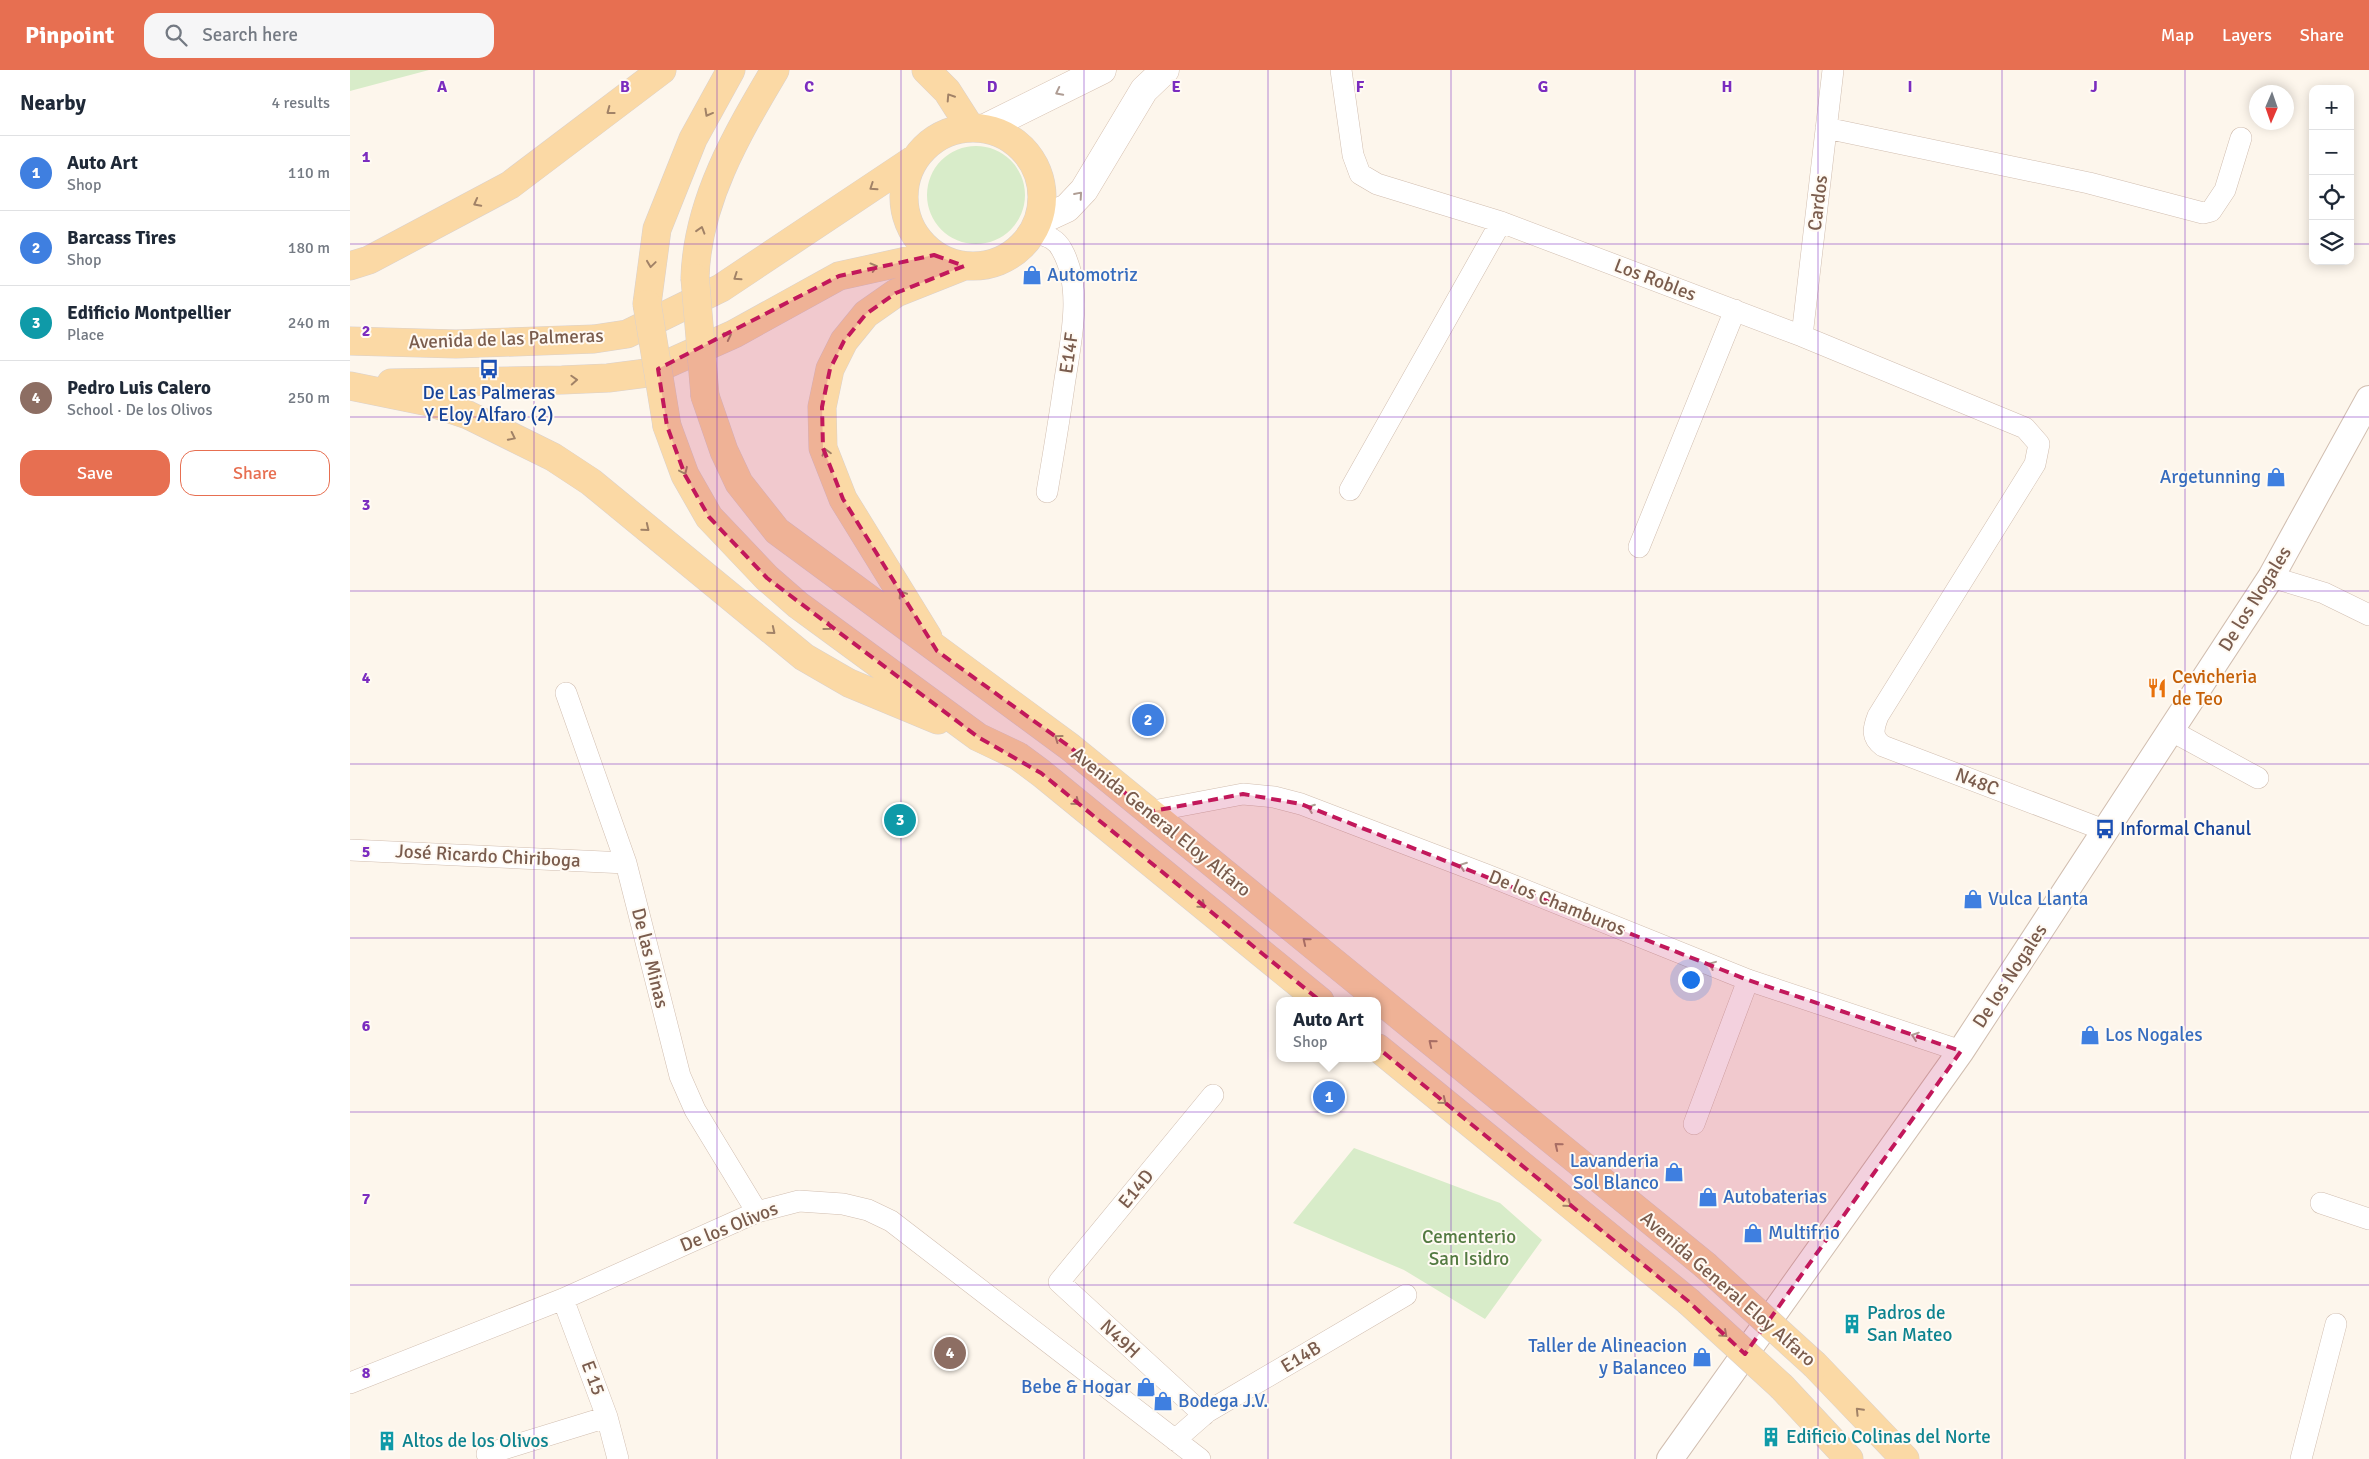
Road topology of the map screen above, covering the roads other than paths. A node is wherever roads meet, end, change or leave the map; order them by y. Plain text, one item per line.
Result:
1 (662, 70) edge
2 (731, 70) edge
3 (775, 70) edge
4 (926, 70) edge
5 (1102, 70) edge
6 (1165, 70) edge
7 (1341, 70) edge
8 (1833, 70) edge
9 (977, 128) junction
10 (1826, 128) junction
11 (2241, 138) dead end
12 (913, 160) junction
13 (1501, 222) junction
14 (1037, 226) junction
15 (934, 255) junction
16 (350, 266) edge
17 (964, 266) junction
18 (1734, 310) junction
19 (1802, 336) junction
20 (350, 341) edge
21 (350, 385) edge
22 (2369, 399) edge
23 (1350, 490) dead end
24 (1048, 492) dead end
25 (1638, 548) dead end
26 (2271, 577) junction
27 (2369, 615) edge
28 (937, 651) junction
29 (566, 693) dead end
30 (1878, 716) joint
31 (2170, 730) junction
32 (978, 737) junction
33 (2258, 778) dead end
34 (1148, 812) junction
35 (2104, 830) junction
36 (350, 850) edge
37 (626, 862) junction
38 (1748, 980) junction
39 (1315, 997) edge
40 (1375, 997) edge
41 (1381, 1002) edge
42 (1381, 1050) edge
43 (1961, 1052) junction
44 (1213, 1095) dead end
45 (1694, 1124) dead end
46 (2321, 1203) dead end
47 (757, 1212) junction
48 (2369, 1219) edge
49 (1059, 1282) joint
50 (1406, 1295) dead end
51 (563, 1299) junction
52 (2336, 1324) dead end
53 (350, 1383) edge
54 (1204, 1416) junction
55 (607, 1417) junction
56 (1175, 1440) junction
57 (487, 1454) dead end
58 (618, 1459) edge
59 (1200, 1459) edge
60 (1670, 1459) edge
61 (1849, 1459) edge
62 (1905, 1459) edge
63 (2301, 1459) edge

1 -> 16 main road
2 -> 32 main road, Avenida General Eloy Alfaro, bridge
28 -> 3 main road, Avenida General Eloy Alfaro, bridge
9 -> 4 main road
5 -> 9 main road, Avenida de las Palmeras
14 -> 6 main road, Avenida de las Palmeras
7 - 13 street, Los Robles
8 - 10 street, Cardos
9 - 12 main road, Avenida de las Palmeras
9 - 14 main road
10 - 11 street
10 - 19 street, Cardos
12 - 15 main road, Avenida de las Palmeras
12 -> 20 main road, Avenida de las Palmeras
13 - 18 street, Los Robles
13 - 23 street
14 - 17 main road, Avenida de las Palmeras
14 - 24 street, E14F
15 - 17 main road, Avenida de las Palmeras
21 -> 15 main road
28 -> 17 main road
18 - 19 street, Los Robles
18 - 25 street
19 - 30 street, Los Robles
21 -> 32 main road
22 - 26 street, De los Nogales
26 - 27 street
26 - 31 street, De los Nogales
34 -> 28 main road, Avenida General Eloy Alfaro
29 - 37 street, De las Minas
30 - 35 street, N48C
31 - 33 street
31 - 35 street, De los Nogales
32 -> 39 main road, Avenida General Eloy Alfaro
38 -> 34 street, De los Chamburos
40 -> 34 main road, Avenida General Eloy Alfaro, bridge
35 - 43 street, De los Nogales
36 - 37 street, José Ricardo Chiriboga
37 - 47 street, De las Minas
43 -> 38 street, De los Chamburos
38 - 45 street
62 -> 41 main road, Avenida General Eloy Alfaro, bridge
42 -> 61 main road, Avenida General Eloy Alfaro, bridge
43 - 60 street, De los Nogales
44 - 49 street, E14D
46 - 48 street
47 - 51 street, De los Olivos
47 - 56 street, De los Olivos
49 - 54 street, N49H
50 - 54 street, E14B
51 - 53 street, De los Olivos
51 - 55 street, E 15
52 - 63 street
54 - 56 street, E14B
55 - 57 street
55 - 58 street, E 15
56 - 59 street, De los Olivos

